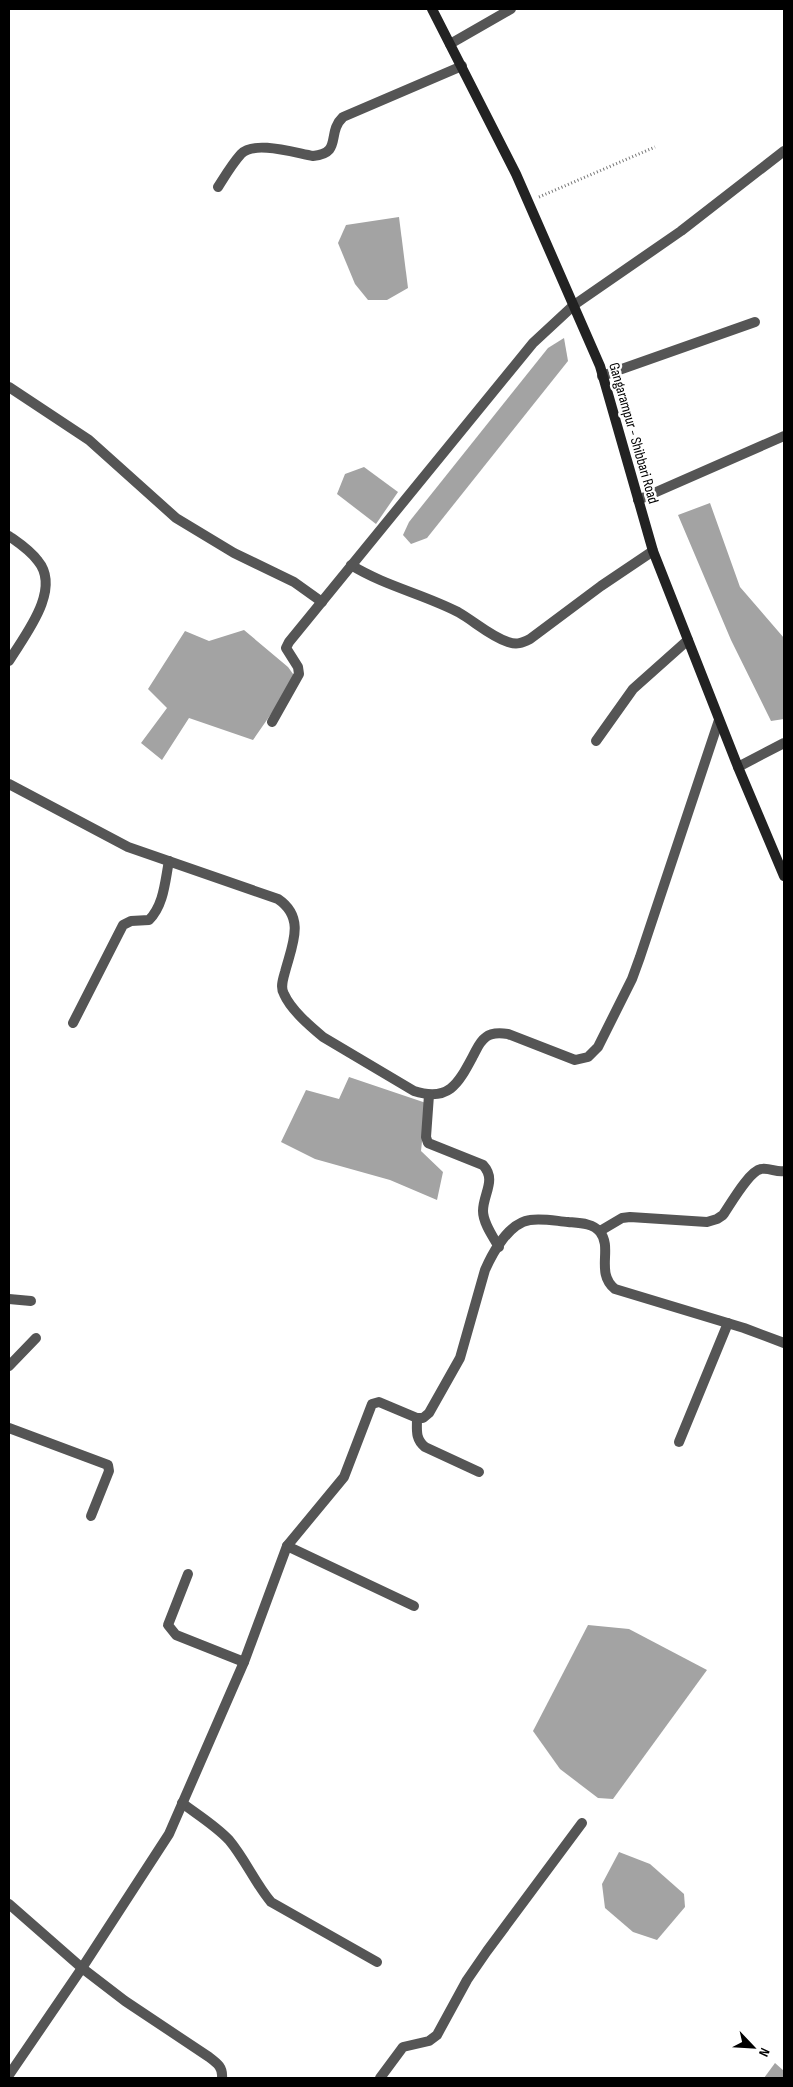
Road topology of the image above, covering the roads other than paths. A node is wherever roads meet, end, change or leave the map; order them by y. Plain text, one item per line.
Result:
1 (432, 9) edge
2 (511, 9) edge
3 (450, 44) junction
4 (462, 66) junction
5 (784, 151) edge
6 (218, 187) dead end
7 (574, 305) junction
8 (755, 322) dead end
9 (602, 376) junction
10 (9, 387) edge
11 (783, 440) edge
12 (638, 500) junction
13 (9, 536) edge
14 (654, 551) junction
15 (351, 565) junction
16 (322, 602) junction
17 (688, 640) junction
18 (9, 661) edge
19 (719, 720) junction
20 (272, 722) dead end
21 (596, 741) dead end
22 (784, 743) edge
23 (738, 767) junction
24 (9, 784) edge
25 (169, 861) junction
26 (784, 876) edge
27 (73, 1023) dead end
28 (428, 1095) junction
29 (784, 1171) edge
30 (600, 1231) junction
31 (499, 1248) junction
32 (9, 1299) edge
33 (31, 1301) dead end
34 (728, 1324) junction
35 (36, 1338) dead end
36 (784, 1344) edge
37 (9, 1366) edge
38 (417, 1418) junction
39 (9, 1428) edge
40 (679, 1442) dead end
41 (479, 1472) dead end
42 (91, 1516) dead end
43 (287, 1546) junction
44 (188, 1574) dead end
45 (414, 1606) dead end
46 (244, 1662) junction
47 (182, 1803) junction
48 (582, 1823) dead end
49 (9, 1904) edge
50 (377, 1962) dead end
51 (82, 1968) junction
52 (9, 2076) edge
53 (222, 2078) edge
54 (380, 2078) edge

1 - 3 main road, Gangarampur - Shibbari Road
2 - 3 street
3 - 4 main road, Gangarampur - Shibbari Road
4 - 6 street
4 - 7 main road, Gangarampur - Shibbari Road
5 - 7 street
7 - 9 main road, Gangarampur - Shibbari Road
7 - 15 street
8 - 9 street
9 - 12 main road, Gangarampur - Shibbari Road
10 - 16 street
11 - 12 street
12 - 14 main road, Gangarampur - Shibbari Road
13 - 18 street
14 - 15 street
14 - 17 main road, Gangarampur - Shibbari Road
15 - 16 street
16 - 20 street
17 - 19 main road, Gangarampur - Shibbari Road
17 - 21 street
19 - 23 main road, Gangarampur - Shibbari Road
19 - 28 street
22 - 23 street
23 - 26 main road, Gangarampur - Shibbari Road
24 - 25 street
25 - 27 street
25 - 28 street
28 - 31 street
29 - 30 street
30 - 31 street
30 - 34 street
31 - 38 street
32 - 33 street
34 - 36 street
34 - 40 street
35 - 37 street
38 - 41 street
38 - 43 street
39 - 42 street
43 - 45 street
43 - 46 street
44 - 46 street
46 - 47 street
47 - 50 street
47 - 51 street
48 - 54 street
49 - 51 street
51 - 52 street
51 - 53 street

